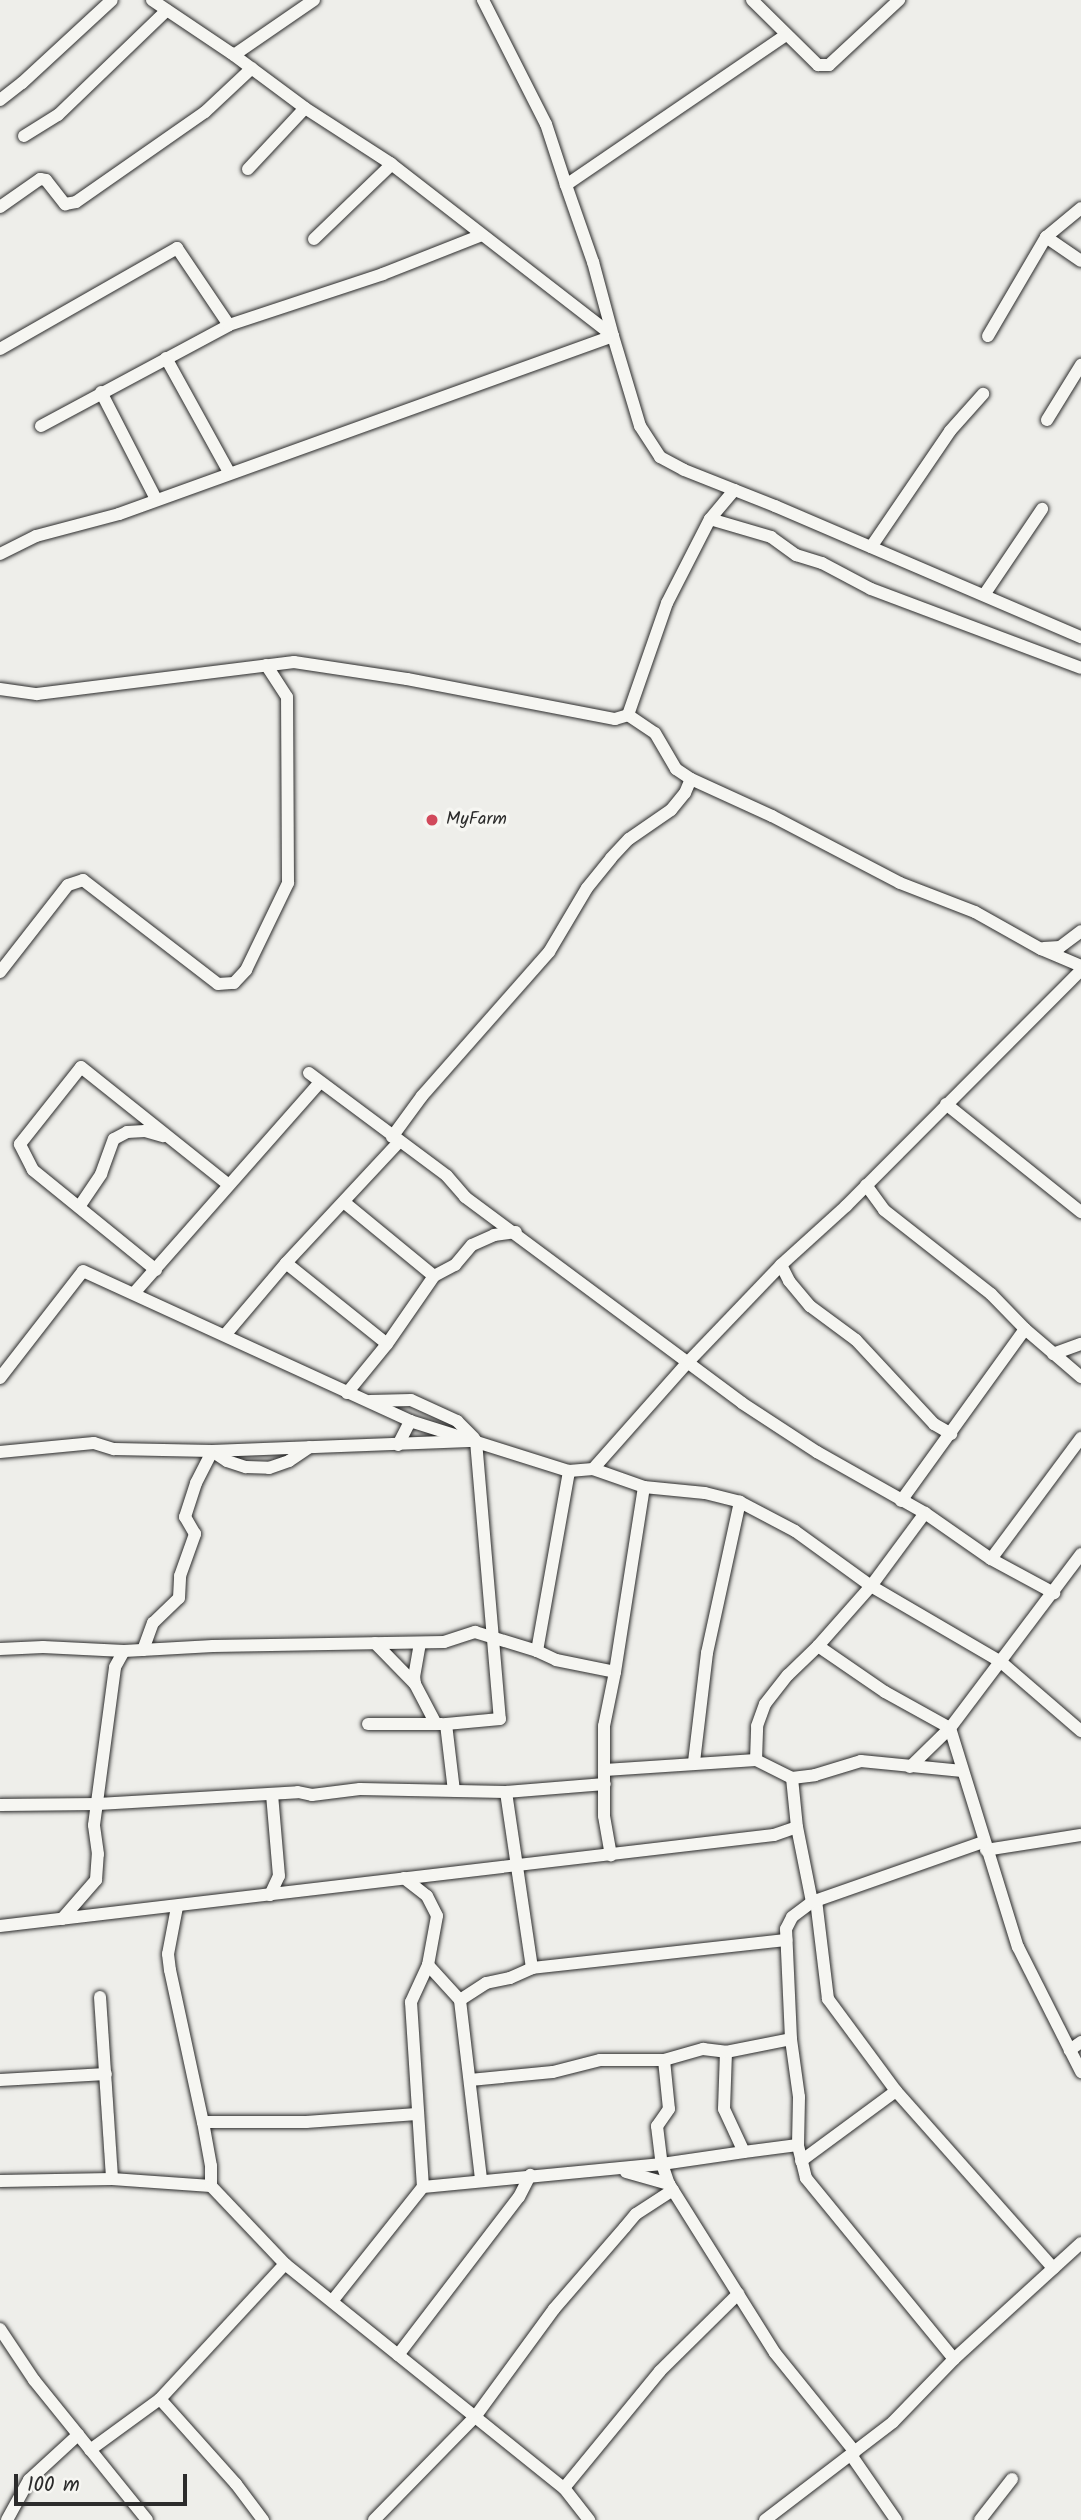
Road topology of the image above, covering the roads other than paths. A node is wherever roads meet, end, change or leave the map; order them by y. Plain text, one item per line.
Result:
1 (112, 0) edge
2 (152, 0) edge
3 (314, 0) edge
4 (483, 0) edge
5 (752, 0) edge
6 (899, 0) edge
7 (167, 10) junction
8 (786, 35) junction
9 (234, 55) junction
10 (253, 68) junction
11 (0, 100) edge
12 (305, 108) junction
13 (24, 136) dead end
14 (392, 164) junction
15 (248, 169) dead end
16 (566, 184) junction
17 (0, 207) edge
18 (1081, 208) edge
19 (482, 235) junction
20 (1046, 237) junction
21 (314, 239) dead end
22 (1081, 261) edge
23 (229, 325) junction
24 (613, 335) junction
25 (988, 336) dead end
26 (0, 349) edge
27 (166, 358) junction
28 (1081, 365) edge
29 (101, 392) junction
30 (983, 394) dead end
31 (1047, 420) dead end
32 (41, 426) dead end
33 (229, 472) junction
34 (734, 490) junction
35 (156, 499) junction
36 (1042, 509) dead end
37 (710, 519) junction
38 (871, 547) junction
39 (0, 554) edge
40 (984, 595) junction
41 (1081, 638) edge
42 (266, 666) junction
43 (1081, 668) edge
44 (0, 690) edge
45 (628, 715) junction
46 (691, 779) junction
47 (1081, 931) edge
48 (1041, 949) junction
49 (1081, 968) edge
50 (0, 972) edge
51 (309, 1073) dead end
52 (320, 1082) junction
53 (946, 1104) junction
54 (172, 1139) junction
55 (396, 1140) junction
56 (229, 1185) junction
57 (866, 1185) junction
58 (345, 1203) junction
59 (79, 1207) junction
60 (1081, 1212) edge
61 (516, 1232) junction
62 (286, 1263) junction
63 (781, 1265) junction
64 (156, 1270) junction
65 (434, 1276) junction
66 (135, 1292) junction
67 (1025, 1329) junction
68 (225, 1335) junction
69 (387, 1344) junction
70 (1081, 1344) edge
71 (1054, 1354) junction
72 (689, 1361) junction
73 (1081, 1377) edge
74 (0, 1378) edge
75 (347, 1393) junction
76 (365, 1401) junction
77 (410, 1421) junction
78 (951, 1433) junction
79 (1081, 1438) edge
80 (476, 1441) junction
81 (398, 1445) junction
82 (310, 1447) junction
83 (212, 1451) junction
84 (0, 1452) edge
85 (593, 1469) junction
86 (569, 1471) junction
87 (645, 1487) junction
88 (901, 1501) junction
89 (740, 1502) junction
90 (925, 1513) junction
91 (1081, 1554) edge
92 (991, 1559) junction
93 (871, 1586) junction
94 (1054, 1593) junction
95 (493, 1639) junction
96 (375, 1643) junction
97 (420, 1643) junction
98 (818, 1646) junction
99 (0, 1649) edge
100 (143, 1650) junction
101 (124, 1651) junction
102 (537, 1651) junction
103 (1001, 1662) junction
104 (615, 1672) junction
105 (415, 1684) junction
106 (368, 1724) dead end
107 (441, 1724) junction
108 (950, 1728) junction
109 (1081, 1731) edge
110 (756, 1760) junction
111 (694, 1762) junction
112 (910, 1767) junction
113 (605, 1770) junction
114 (963, 1771) junction
115 (793, 1778) junction
116 (604, 1784) junction
117 (454, 1791) junction
118 (506, 1792) junction
119 (272, 1795) junction
120 (98, 1804) junction
121 (0, 1805) edge
122 (797, 1828) junction
123 (1081, 1835) edge
124 (984, 1846) junction
125 (611, 1855) junction
126 (515, 1864) junction
127 (279, 1876) junction
128 (404, 1878) junction
129 (292, 1892) junction
130 (270, 1895) junction
131 (814, 1901) junction
132 (177, 1907) junction
133 (62, 1919) junction
134 (0, 1926) edge
135 (786, 1940) junction
136 (428, 1965) junction
137 (531, 1968) junction
138 (100, 1997) dead end
139 (460, 2000) junction
140 (791, 2039) junction
141 (1076, 2046) edge
142 (726, 2052) junction
143 (664, 2060) junction
144 (1081, 2072) edge
145 (106, 2074) junction
146 (0, 2080) edge
147 (470, 2080) junction
148 (896, 2091) junction
149 (416, 2114) junction
150 (203, 2122) junction
151 (798, 2145) junction
152 (744, 2152) junction
153 (801, 2161) junction
154 (662, 2164) junction
155 (601, 2169) junction
156 (530, 2175) junction
157 (112, 2179) junction
158 (481, 2179) junction
159 (0, 2181) edge
160 (211, 2186) junction
161 (423, 2187) junction
162 (671, 2187) junction
163 (1081, 2243) edge
164 (285, 2264) junction
165 (1053, 2268) junction
166 (738, 2294) junction
167 (333, 2300) junction
168 (0, 2329) edge
169 (398, 2355) junction
170 (954, 2359) junction
171 (160, 2399) junction
172 (475, 2417) junction
173 (78, 2435) junction
174 (90, 2450) junction
175 (853, 2454) junction
176 (1012, 2479) dead end
177 (564, 2488) junction
178 (7, 2520) edge
179 (147, 2520) edge
180 (263, 2520) edge
181 (374, 2520) edge
182 (589, 2520) edge
183 (765, 2520) edge
184 (896, 2520) edge
185 (980, 2520) edge

1 - 11 street
2 - 7 street
3 - 9 street
4 - 16 street
5 - 8 street
6 - 8 street
7 - 9 street
7 - 13 street
8 - 16 street
9 - 10 street
10 - 12 street
10 - 17 street
12 - 14 street
12 - 15 street
14 - 19 street
14 - 21 street
16 - 24 street
18 - 20 street
19 - 23 street
19 - 24 street
20 - 22 street
20 - 25 street
23 - 26 street
23 - 27 street
24 - 33 street
24 - 34 street
27 - 29 street
27 - 33 street
28 - 31 street
29 - 32 street
29 - 35 street
30 - 38 street
33 - 35 street
34 - 37 street
34 - 38 street
35 - 39 street
36 - 40 street
37 - 43 street
37 - 45 street
38 - 40 street
40 - 41 street
42 - 44 street
42 - 45 street
42 - 50 street
45 - 46 street
46 - 48 street
46 - 55 street
47 - 48 street
48 - 49 street
49 - 53 street
51 - 52 street
52 - 55 street
52 - 56 street
53 - 57 street
53 - 60 street
54 - 56 street
54 - 59 street
54 - 59 street
55 - 58 street
55 - 61 street
56 - 64 street
57 - 63 street
57 - 67 street
58 - 62 street
58 - 65 street
59 - 64 street
61 - 65 street
61 - 72 street
62 - 68 street
62 - 69 street
63 - 72 street
63 - 78 street
64 - 66 street
65 - 69 street
66 - 68 street
66 - 74 street
67 - 71 street
67 - 78 street
68 - 75 street
69 - 75 street
70 - 71 street
71 - 73 street
72 - 85 street
72 - 88 street
75 - 76 street
76 - 77 street
76 - 80 street
77 - 80 street
77 - 81 street
78 - 88 street
79 - 92 street
80 - 81 street
80 - 86 street
80 - 95 street
81 - 82 street
82 - 83 street
82 - 83 street
83 - 84 street
83 - 100 street
85 - 86 street
85 - 87 street
86 - 102 street
87 - 89 street
87 - 104 street
88 - 90 street
89 - 93 street
89 - 111 street
90 - 92 street
90 - 93 street
91 - 94 street
92 - 94 street
93 - 98 street
93 - 103 street
94 - 103 street
95 - 97 street
95 - 102 street
95 - 107 street
96 - 97 street
96 - 100 street
96 - 105 street
97 - 105 street
98 - 108 street
98 - 110 street
99 - 101 street
100 - 101 street
101 - 120 street
102 - 104 street
103 - 108 street
103 - 109 street
104 - 113 street
105 - 107 street
106 - 107 street
107 - 117 street
108 - 112 street
108 - 114 street
110 - 111 street
110 - 115 street
111 - 113 street
112 - 114 street
112 - 115 street
113 - 116 street
114 - 124 street
115 - 122 street
116 - 118 street
116 - 125 street
117 - 118 street
117 - 119 street
118 - 126 street
119 - 120 street
119 - 127 street
120 - 121 street
120 - 133 street
122 - 125 street
122 - 131 street
123 - 124 street
124 - 131 street
124 - 141 street
125 - 126 street
126 - 128 street
126 - 137 street
127 - 129 street
127 - 130 street
128 - 129 street
128 - 136 street
129 - 130 street
130 - 132 street
131 - 135 street
131 - 148 street
132 - 133 street
132 - 150 street
133 - 134 street
135 - 137 street
135 - 140 street
136 - 139 street
136 - 149 street
137 - 139 street
138 - 145 street
139 - 147 street
140 - 142 street
140 - 151 street
141 - 144 street
142 - 143 street
142 - 152 street
143 - 147 street
143 - 154 street
145 - 146 street
145 - 157 street
147 - 158 street
148 - 153 street
148 - 165 street
149 - 150 street
149 - 161 street
150 - 160 street
151 - 152 street
151 - 153 street
152 - 154 street
153 - 170 street
154 - 155 street
154 - 162 street
155 - 156 street
155 - 162 street
156 - 158 street
156 - 169 street
157 - 159 street
157 - 160 street
158 - 161 street
160 - 164 street
161 - 167 street
162 - 166 street
162 - 172 street
163 - 165 street
164 - 167 street
164 - 171 street
165 - 170 street
166 - 175 street
166 - 177 street
167 - 169 street
168 - 173 street
169 - 172 street
170 - 175 street
171 - 174 street
171 - 180 street
172 - 177 street
172 - 181 street
173 - 174 street
173 - 178 street
174 - 179 street
175 - 183 street
175 - 184 street
176 - 185 street
177 - 182 street

